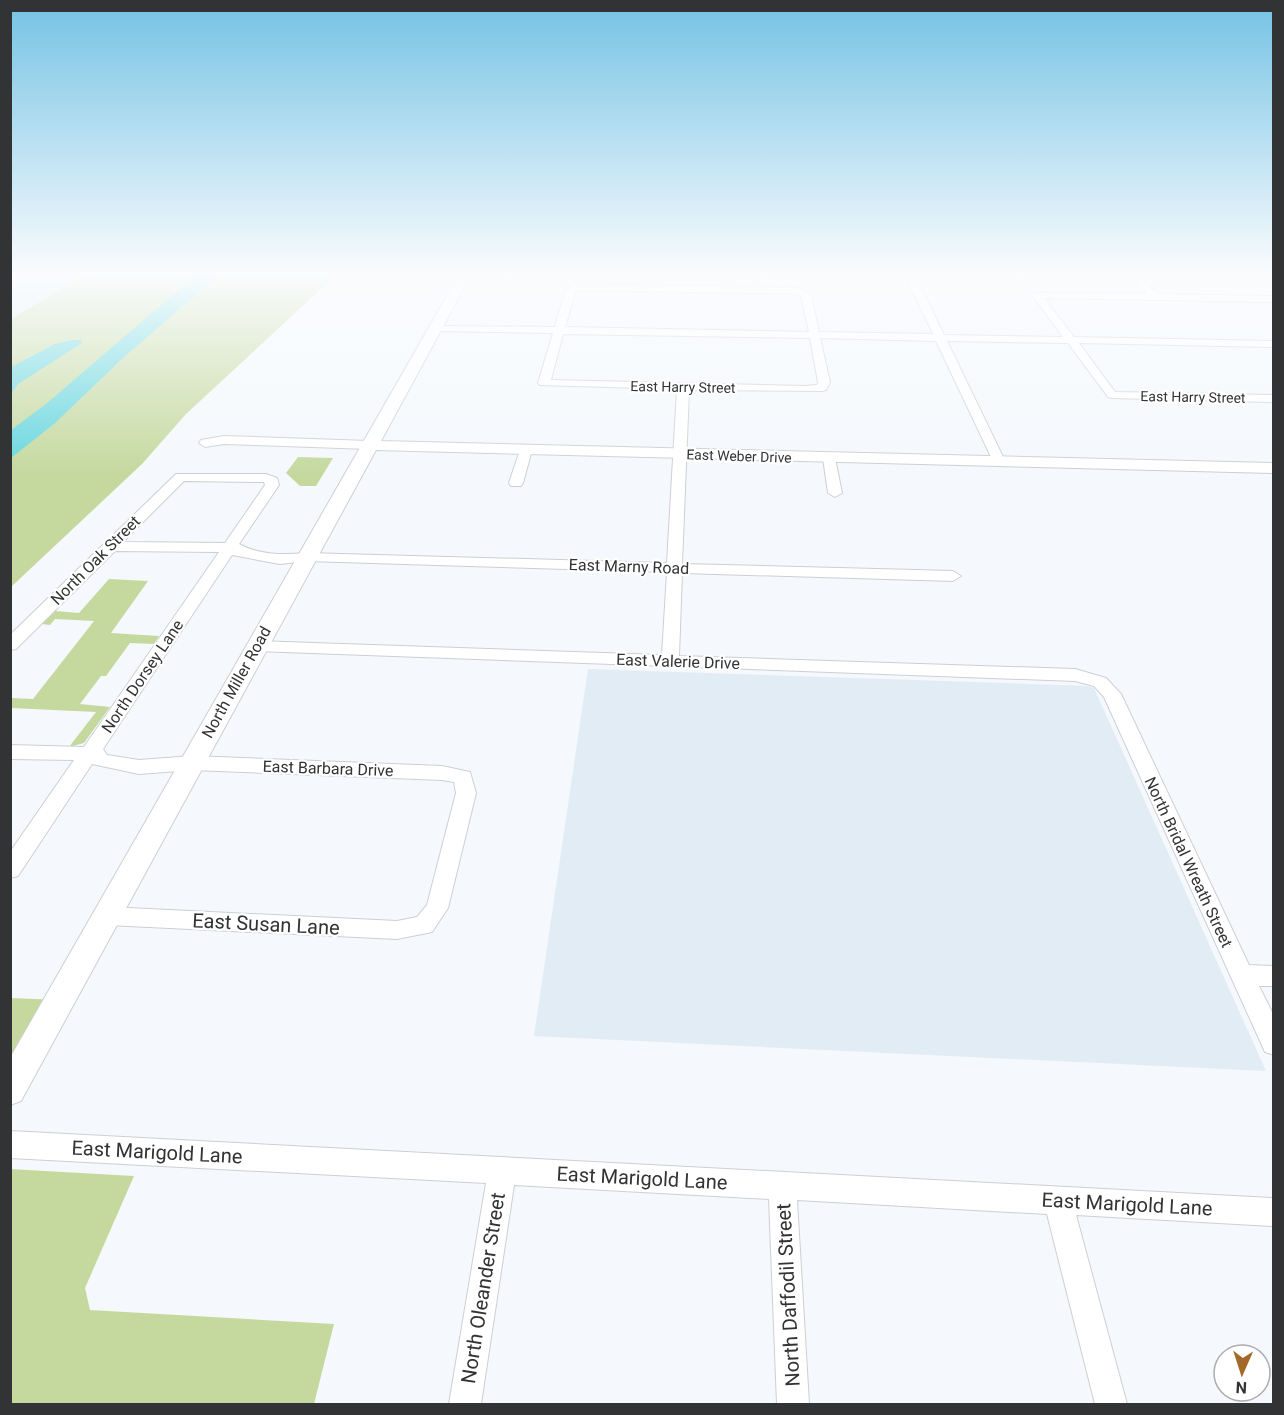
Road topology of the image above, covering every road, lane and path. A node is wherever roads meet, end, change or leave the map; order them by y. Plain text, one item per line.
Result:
1 (429, 341) edge
2 (555, 341) edge
3 (815, 341) edge
4 (941, 341) edge
5 (1069, 341) edge
6 (1121, 341) edge
7 (1274, 344) edge
8 (683, 387) junction
9 (1270, 404) edge
10 (205, 443) dead end
11 (369, 446) junction
12 (526, 450) junction
13 (680, 454) junction
14 (829, 458) junction
15 (999, 461) junction
16 (1274, 468) edge
17 (272, 481) joint
18 (516, 483) dead end
19 (835, 493) dead end
20 (108, 546) junction
21 (227, 549) junction
22 (306, 557) junction
23 (674, 568) junction
24 (953, 576) dead end
25 (10, 645) edge
26 (256, 646) junction
27 (670, 661) junction
28 (1100, 682) joint
29 (10, 752) edge
30 (89, 756) junction
31 (192, 763) junction
32 (10, 870) edge
33 (108, 916) junction
34 (424, 925) joint
35 (1240, 975) junction
36 (1274, 976) edge
37 (1274, 1044) edge
38 (10, 1090) edge
39 (10, 1144) edge
40 (502, 1171) junction
41 (782, 1186) junction
42 (1058, 1200) junction
43 (1274, 1212) edge
44 (465, 1404) edge
45 (793, 1404) edge
46 (1111, 1404) edge

1 - 11 street, North Miller Road
2 - 8 street, East Harry Street
3 - 8 street, East Harry Street
4 - 15 street
5 - 9 street, East Harry Street
6 - 7 street
8 - 13 street
10 - 11 street, East Weber Drive
11 - 12 street, East Weber Drive
11 - 22 street, North Miller Road
12 - 13 street, East Weber Drive
12 - 18 street
13 - 14 street, East Weber Drive
13 - 23 street
14 - 15 street, East Weber Drive
14 - 19 street
15 - 16 street, East Weber Drive
17 - 20 street, North Oak Street
17 - 21 street, North Dorsey Lane
20 - 21 street, East Marny Road
20 - 25 street, North Oak Street
21 - 22 street, East Marny Road
21 - 30 street, North Dorsey Lane
22 - 23 street, East Marny Road
22 - 26 street, North Miller Road
23 - 24 street, East Marny Road
23 - 27 street
26 - 27 street, East Valerie Drive
26 - 31 street, North Miller Road
27 - 28 street, East Valerie Drive
28 - 35 street, North Bridal Wreath Street
29 - 30 street, East Barbara Drive
30 - 31 street, East Barbara Drive
30 - 32 street, North Dorsey Lane
31 - 33 street, North Miller Road
31 - 34 street, East Barbara Drive
33 - 34 street, East Susan Lane
33 - 38 street, North Miller Road
35 - 36 street
35 - 37 street, North Bridal Wreath Street
39 - 40 street, East Marigold Lane
40 - 41 street, East Marigold Lane
40 - 44 street, North Oleander Street
41 - 42 street, East Marigold Lane
41 - 45 street, North Daffodil Street
42 - 43 street, East Marigold Lane
42 - 46 street

